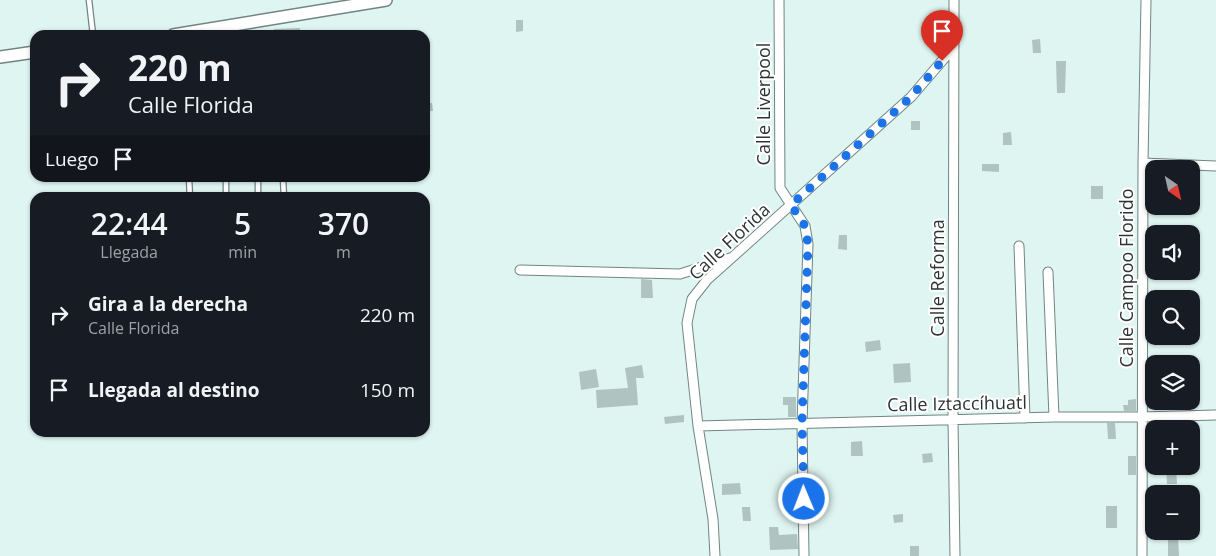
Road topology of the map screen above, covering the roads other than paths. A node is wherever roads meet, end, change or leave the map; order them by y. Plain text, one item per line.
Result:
1 (89, 0) edge
2 (386, 0) edge
3 (779, 0) edge
4 (954, 0) edge
5 (1146, 0) edge
6 (92, 30) edge
7 (221, 30) edge
8 (954, 47) junction
9 (30, 53) edge
10 (0, 57) edge
11 (1143, 163) junction
12 (1216, 166) edge
13 (791, 205) junction
14 (1019, 246) dead end
15 (732, 258) junction
16 (520, 270) dead end
17 (1048, 272) dead end
18 (1216, 415) edge
19 (1054, 417) junction
20 (1141, 417) junction
21 (1025, 418) junction
22 (953, 419) junction
23 (802, 423) junction
24 (698, 426) junction
25 (715, 556) edge
26 (804, 556) edge
27 (955, 556) edge
28 (1142, 556) edge

1 - 6 lane
2 - 7 street
3 - 13 street, Calle Liverpool
4 - 8 street, Calle Reforma
5 - 11 street, Calle Campoo Florido
8 - 13 street, Calle Florida
8 - 22 street, Calle Reforma
9 - 10 street
11 - 12 street
11 - 20 street, Calle Campoo Florido
13 - 15 street, Calle Florida
13 - 23 street, Calle Liverpool
14 - 21 street
15 - 16 street
15 - 24 street, Calle Florida
17 - 19 street
18 - 20 street, Calle Iztaccíhuatl
19 - 20 street, Calle Iztaccíhuatl
19 - 21 street, Calle Iztaccíhuatl
20 - 28 street, Calle Campoo Florido
21 - 22 street, Calle Iztaccíhuatl
22 - 23 street, Calle Iztaccíhuatl
22 - 27 street, Calle Reforma
23 - 24 street, Calle Iztaccíhuatl
23 - 26 street, Calle Liverpool
24 - 25 street, Calle Florida

